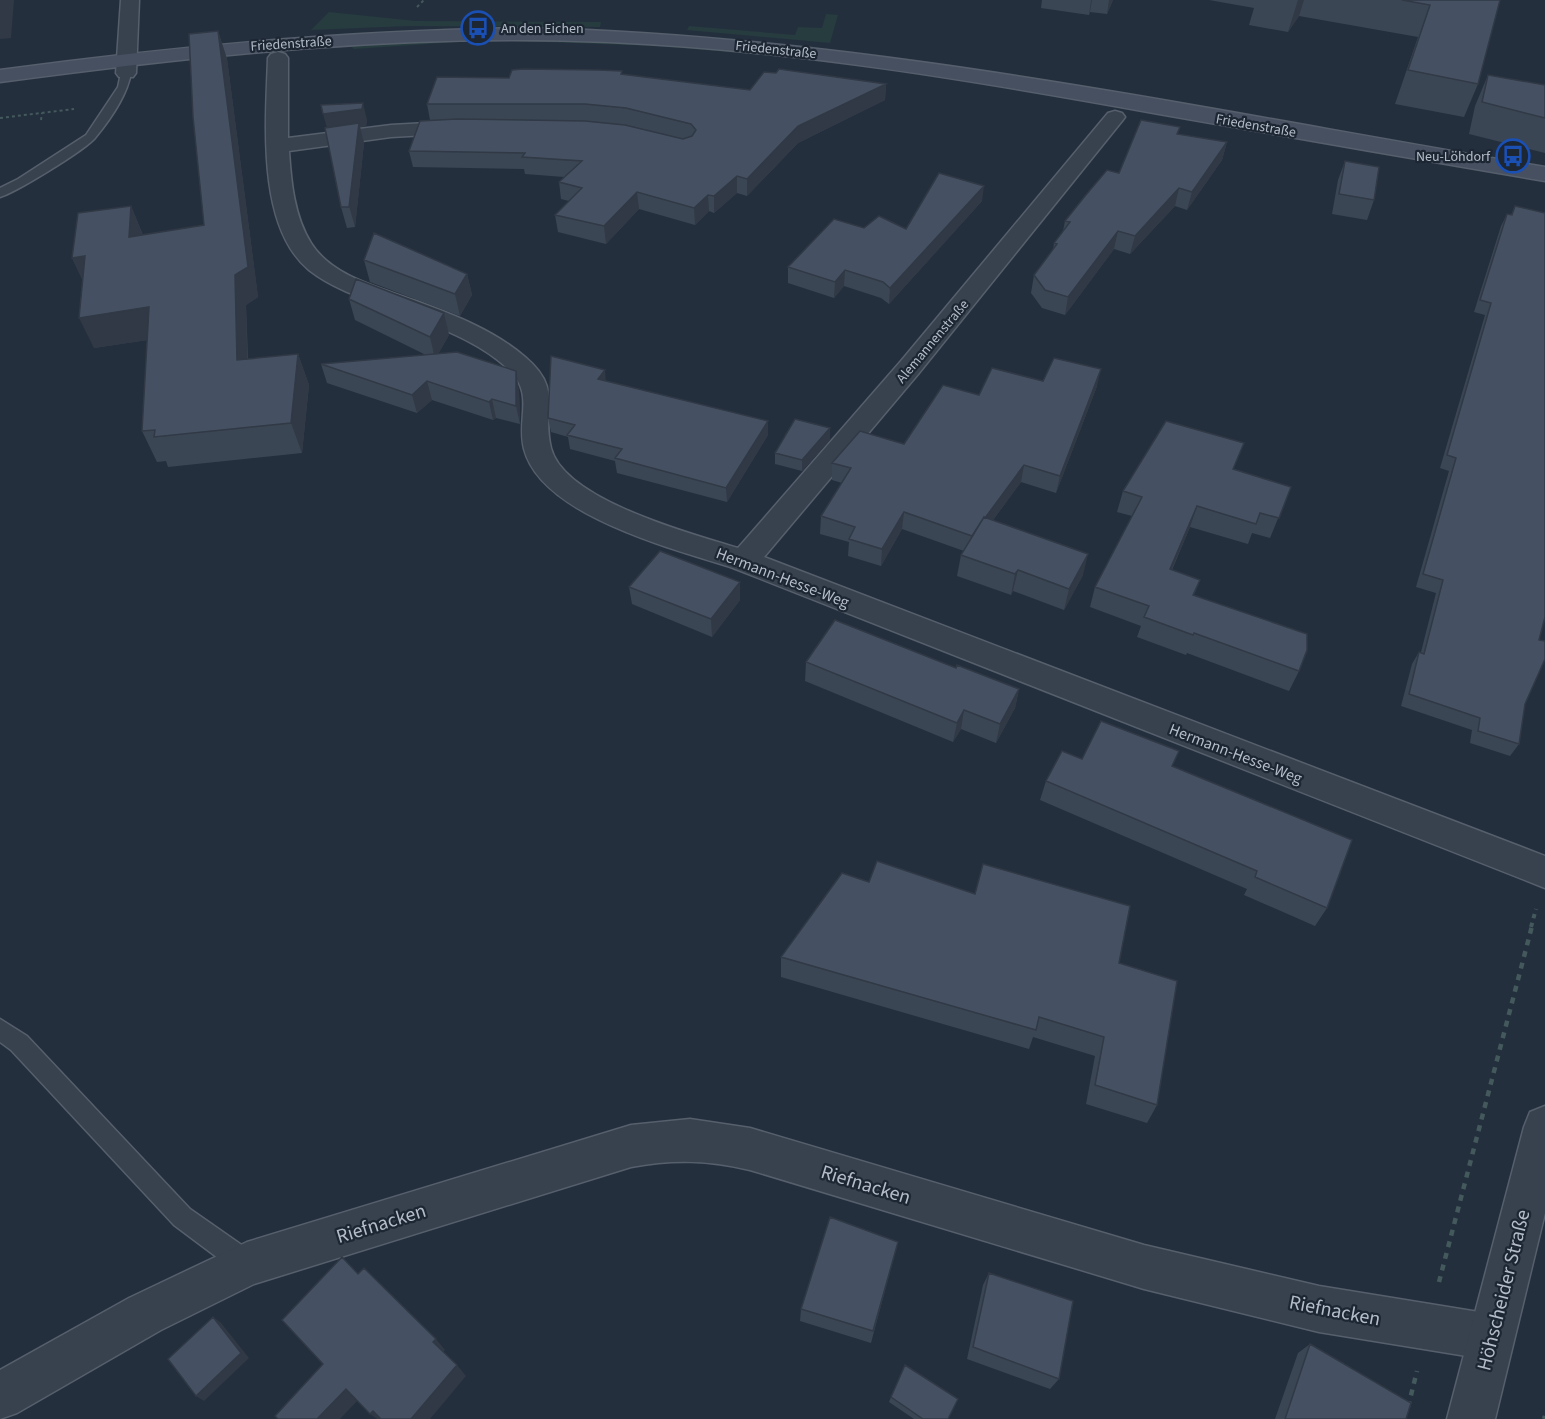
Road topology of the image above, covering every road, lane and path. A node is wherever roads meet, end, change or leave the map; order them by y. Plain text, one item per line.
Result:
1 (130, 0) edge
2 (278, 58) junction
3 (127, 66) junction
4 (0, 76) edge
5 (0, 90) edge
6 (113, 104) junction
7 (42, 113) junction
8 (1115, 117) junction
9 (0, 118) edge
10 (41, 120) dead end
11 (483, 127) edge
12 (277, 146) junction
13 (1545, 174) edge
14 (1545, 188) edge
15 (0, 193) edge
16 (744, 561) junction
17 (1542, 886) edge
18 (0, 1029) edge
19 (1545, 1127) edge
20 (247, 1264) junction
21 (1427, 1326) junction
22 (1491, 1337) junction
23 (0, 1396) edge
24 (1405, 1419) edge
25 (1470, 1419) edge

1 - 3 street
2 - 3 main road, Friedenstraße
2 - 8 main road, Friedenstraße
2 - 12 street, Hermann-Hesse-Weg
3 - 4 main road, Friedenstraße
3 - 5 main road, Friedenstraße
3 - 6 lane
3 - 13 main road, Friedenstraße
6 - 7 path
6 - 15 lane
7 - 9 path
7 - 10 path
8 - 14 main road, Friedenstraße
8 - 16 street, Alemannenstraße
11 - 12 street
12 - 16 street, Hermann-Hesse-Weg
16 - 17 street, Hermann-Hesse-Weg
17 - 21 path
18 - 20 lane
19 - 22 street, Höhscheider Straße
20 - 21 street, Riefnacken
20 - 23 street, Riefnacken
21 - 22 street, Riefnacken
21 - 24 path
22 - 25 street, Höhscheider Straße

